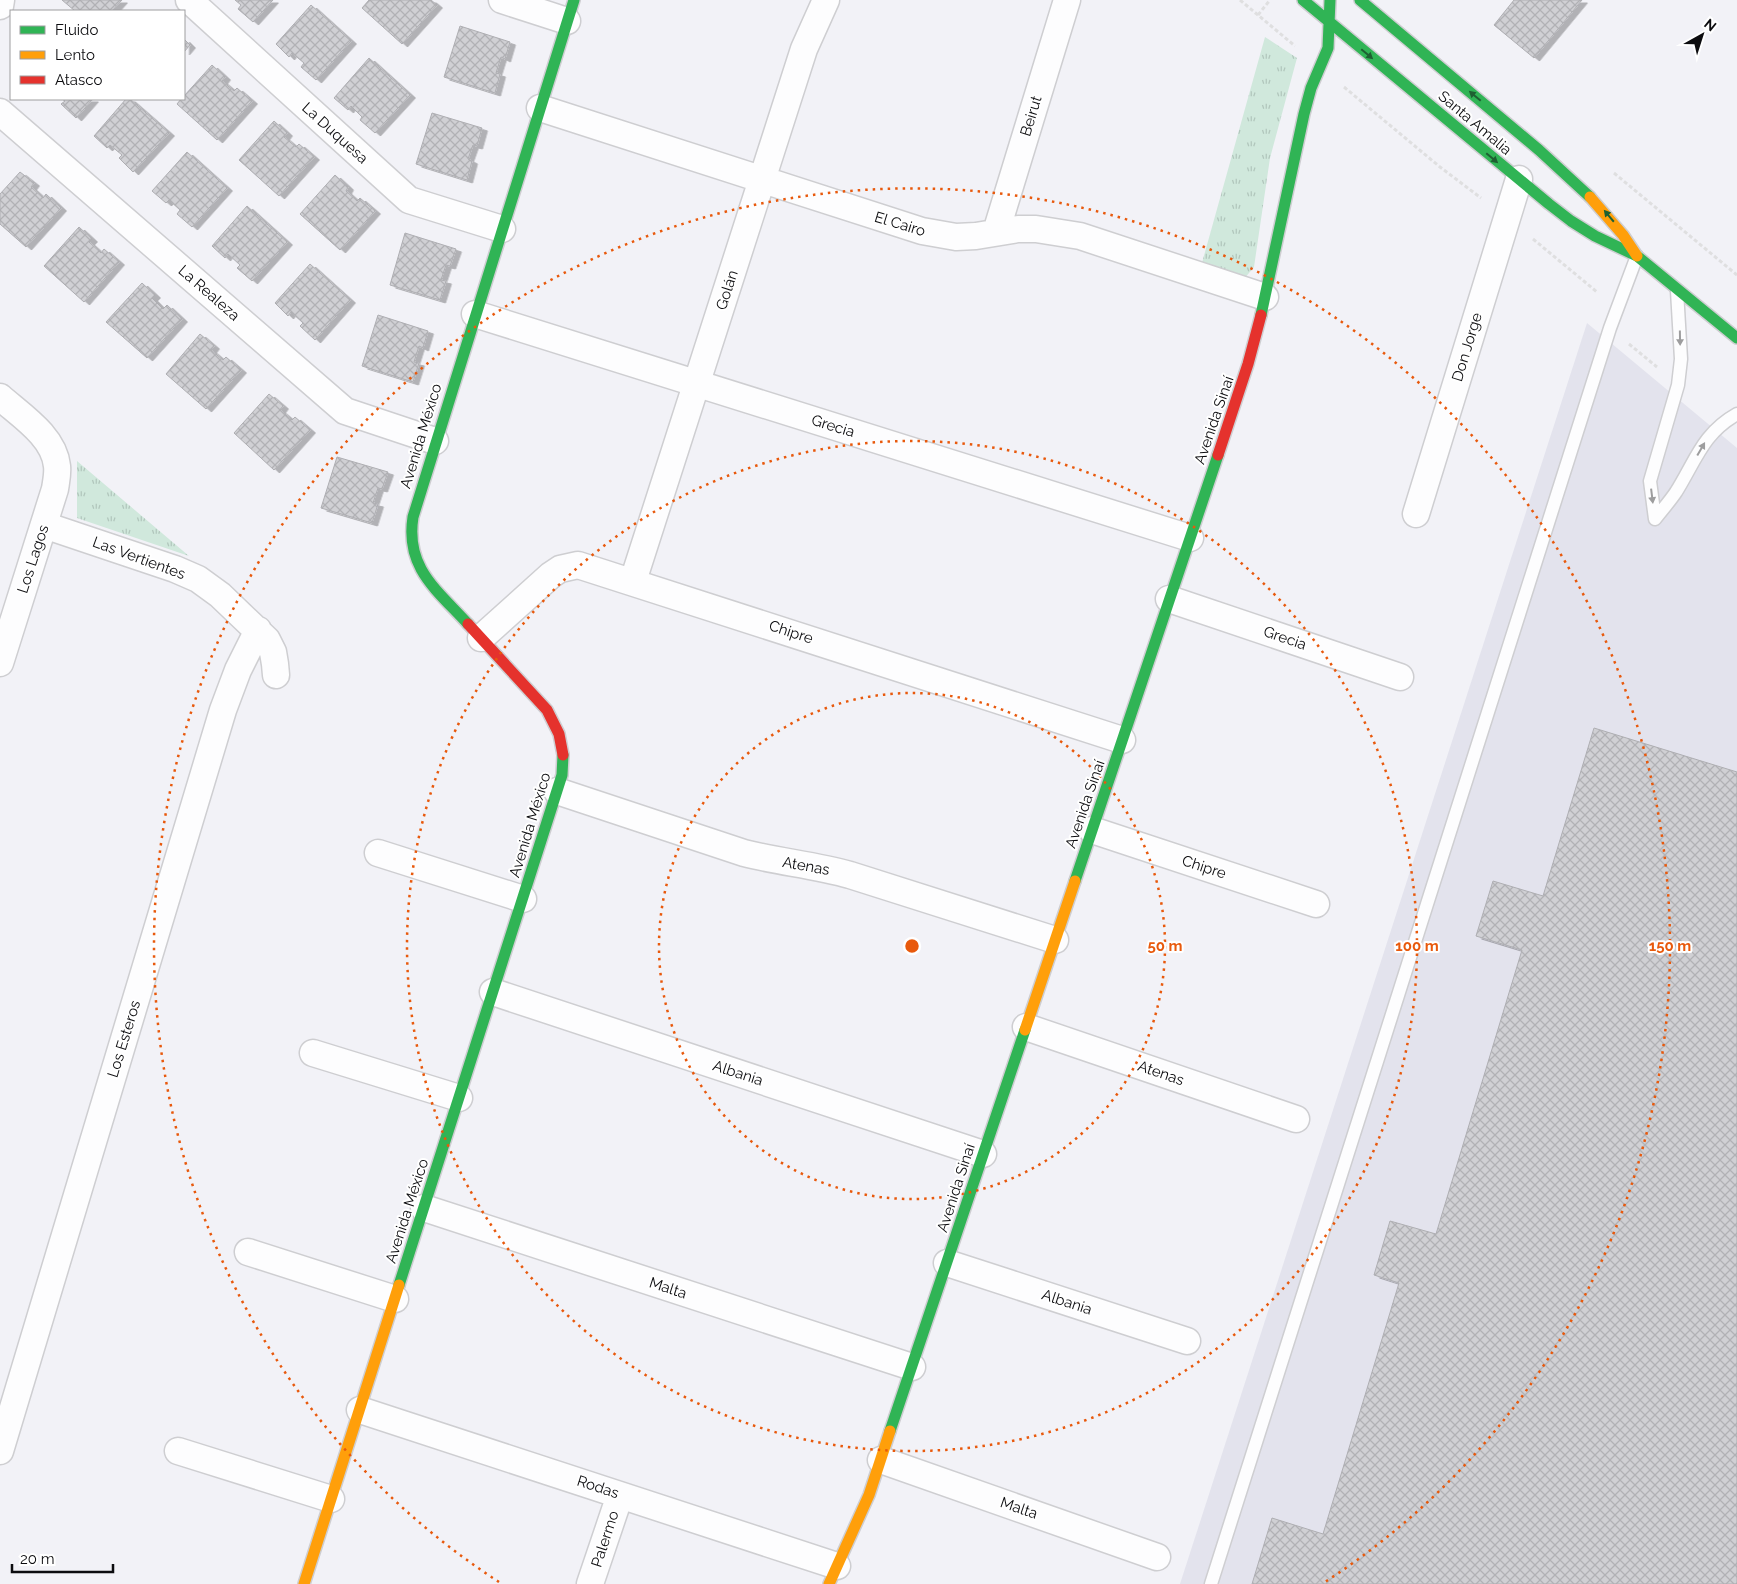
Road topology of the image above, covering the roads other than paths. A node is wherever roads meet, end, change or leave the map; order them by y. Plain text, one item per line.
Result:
1 (1, 0) edge
2 (189, 0) edge
3 (502, 0) edge
4 (826, 0) edge
5 (1067, 0) edge
6 (1303, 0) edge
7 (1330, 0) edge
8 (1360, 0) edge
9 (0, 6) edge
10 (570, 10) edge
11 (1330, 22) junction
12 (540, 108) junction
13 (0, 112) edge
14 (762, 180) junction
15 (1519, 180) junction
16 (502, 229) junction
17 (996, 232) junction
18 (1637, 256) junction
19 (1677, 289) junction
20 (1265, 297) junction
21 (475, 314) junction
22 (1737, 338) edge
23 (697, 383) junction
24 (0, 397) edge
25 (1737, 414) edge
26 (435, 441) junction
27 (1416, 514) dead end
28 (44, 524) junction
29 (1190, 538) junction
30 (633, 581) junction
31 (1169, 599) junction
32 (258, 630) junction
33 (481, 638) junction
34 (0, 663) edge
35 (276, 675) dead end
36 (1400, 677) dead end
37 (1122, 740) junction
38 (557, 791) junction
39 (1092, 830) junction
40 (378, 853) dead end
41 (523, 899) junction
42 (1316, 904) dead end
43 (1055, 940) junction
44 (493, 992) junction
45 (1026, 1027) junction
46 (313, 1053) dead end
47 (459, 1098) junction
48 (1296, 1119) dead end
49 (984, 1154) junction
50 (424, 1208) junction
51 (248, 1252) dead end
52 (948, 1263) junction
53 (395, 1299) junction
54 (1186, 1341) dead end
55 (912, 1368) junction
56 (360, 1410) junction
57 (0, 1451) edge
58 (178, 1451) dead end
59 (881, 1460) junction
60 (620, 1494) junction
61 (331, 1499) junction
62 (1157, 1557) dead end
63 (833, 1575) edge
64 (304, 1584) edge
65 (590, 1584) edge
66 (1211, 1584) edge

1 - 9 street
2 - 16 street, La Duquesa
3 - 10 street
4 - 14 street, Golán
5 - 17 street, Beirut
6 - 11 street, Santa Amalia
7 - 11 street, Avenida Sinaí
18 -> 8 street, Santa Amalia
10 - 12 street, Avenida México
11 -> 15 street, Santa Amalia
11 - 20 street, Avenida Sinaí
12 - 14 street, El Cairo
12 - 16 street, Avenida México
13 - 26 street, La Realeza
14 - 17 street, El Cairo
14 - 23 street, Golán
15 - 18 street, Santa Amalia
15 - 27 street, Don Jorge
16 - 21 street, Avenida México
17 - 20 street, El Cairo
18 - 19 street, Santa Amalia
18 - 66 lane
19 - 22 street, Santa Amalia
19 -> 25 lane
20 - 29 street, Avenida Sinaí
21 - 23 street, Grecia
21 - 26 street, Avenida México
23 - 29 street, Grecia
23 - 30 street, Golán
24 - 28 street, Los Lagos
26 - 33 street, Avenida México
28 - 32 street, Las Vertientes
28 - 34 street, Los Lagos
29 - 31 street, Avenida Sinaí
30 - 33 street, Chipre
30 - 37 street, Chipre
31 - 36 street, Grecia
31 - 37 street, Avenida Sinaí
32 - 35 street, Las Vertientes
32 - 57 street, Los Esteros
33 - 38 street, Avenida México
37 - 39 street, Avenida Sinaí
38 - 41 street, Avenida México
38 - 43 street, Atenas
39 - 42 street, Chipre
39 - 43 street, Avenida Sinaí
40 - 41 street
41 - 44 street, Avenida México
43 - 45 street, Avenida Sinaí
44 - 47 street, Avenida México
44 - 49 street, Albania
45 - 48 street, Atenas
45 - 49 street, Avenida Sinaí
46 - 47 street
47 - 50 street, Avenida México
49 - 52 street, Avenida Sinaí
50 - 53 street, Avenida México
50 - 55 street, Malta
51 - 53 street
52 - 54 street, Albania
52 - 55 street, Avenida Sinaí
53 - 56 street, Avenida México
55 - 59 street, Avenida Sinaí
56 - 60 street, Rodas
56 - 61 street, Avenida México
58 - 61 street
59 - 62 street, Malta
59 - 63 street, Avenida Sinaí
60 - 63 street, Rodas
60 - 65 street, Palermo
61 - 64 street, Avenida México

